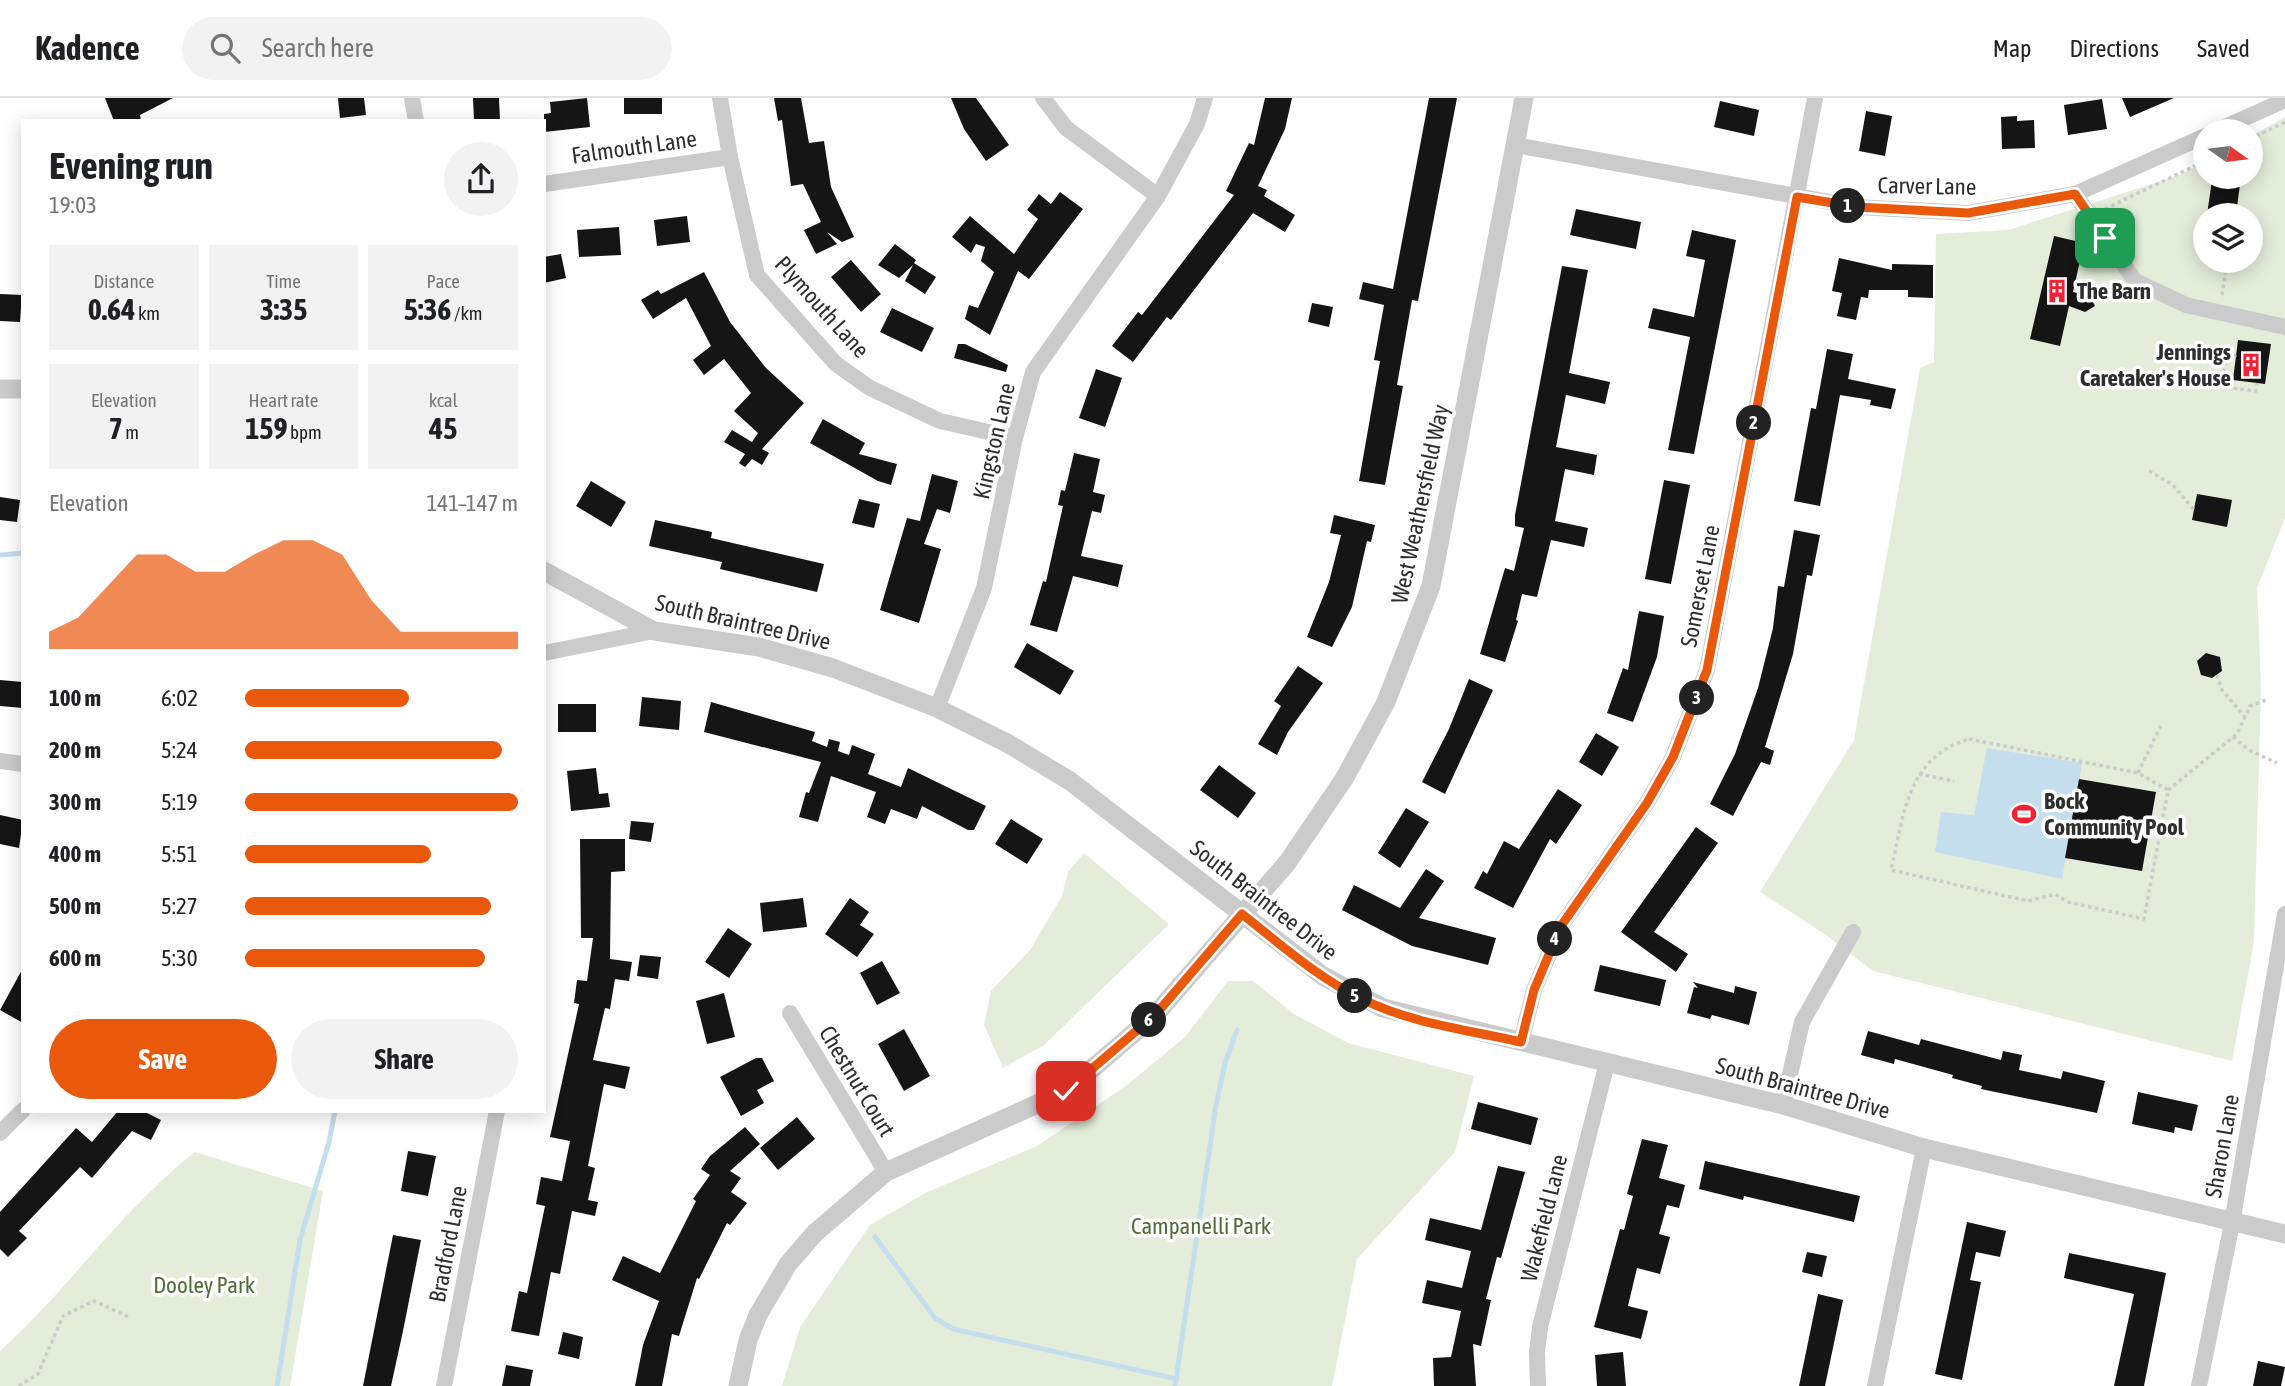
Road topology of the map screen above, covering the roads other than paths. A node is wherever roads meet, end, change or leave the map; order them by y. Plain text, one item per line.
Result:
1 (412, 98) edge
2 (720, 98) edge
3 (1043, 98) edge
4 (1205, 98) edge
5 (1524, 98) edge
6 (1815, 98) edge
7 (2285, 100) edge
8 (416, 119) edge
9 (2243, 119) edge
10 (2193, 141) edge
11 (1515, 145) junction
12 (730, 157) junction
13 (546, 184) edge
14 (2075, 194) junction
15 (1158, 195) junction
16 (1797, 197) junction
17 (2285, 327) edge
18 (0, 389) edge
19 (21, 389) edge
20 (1015, 438) junction
21 (546, 572) edge
22 (654, 631) junction
23 (546, 653) edge
24 (937, 708) junction
25 (0, 761) edge
26 (21, 764) edge
27 (1242, 914) junction
28 (2285, 914) edge
29 (1853, 932) dead end
30 (790, 1013) dead end
31 (1521, 1042) junction
32 (1607, 1063) junction
33 (1783, 1105) junction
34 (21, 1112) edge
35 (497, 1113) edge
36 (0, 1133) edge
37 (1924, 1148) junction
38 (886, 1172) junction
39 (2232, 1223) junction
40 (2285, 1234) edge
41 (444, 1386) edge
42 (738, 1386) edge
43 (1538, 1386) edge
44 (1875, 1386) edge
45 (2199, 1386) edge

1 - 8 street
2 - 12 street, Plymouth Lane
3 - 15 street
4 - 15 street, Kingston Lane
5 - 11 street, West Weathersfield Way
6 - 16 street, Somerset Lane
7 - 9 street
10 - 14 street, Carver Lane
11 - 16 street, Carver Lane
11 - 27 street, West Weathersfield Way
12 - 13 street, Falmouth Lane
12 - 20 street, Plymouth Lane
14 - 16 street, Carver Lane
14 - 17 street
15 - 20 street, Kingston Lane
16 - 31 street, Somerset Lane
18 - 19 street
20 - 24 street, Kingston Lane
21 - 22 street, South Braintree Drive
22 - 23 street
22 - 24 street, South Braintree Drive
24 - 27 street, South Braintree Drive
25 - 26 street
27 - 31 street, South Braintree Drive
27 - 38 street, West Weathersfield Way
28 - 39 street, Sharon Lane
29 - 33 street
30 - 38 street, Chestnut Court
31 - 32 street, South Braintree Drive
32 - 33 street, South Braintree Drive
32 - 43 street, Wakefield Lane
33 - 37 street, South Braintree Drive
34 - 36 street
35 - 41 street, Bradford Lane
37 - 39 street, South Braintree Drive
37 - 44 street
38 - 42 street, West Weathersfield Way
39 - 40 street, South Braintree Drive
39 - 45 street, Sharon Lane

